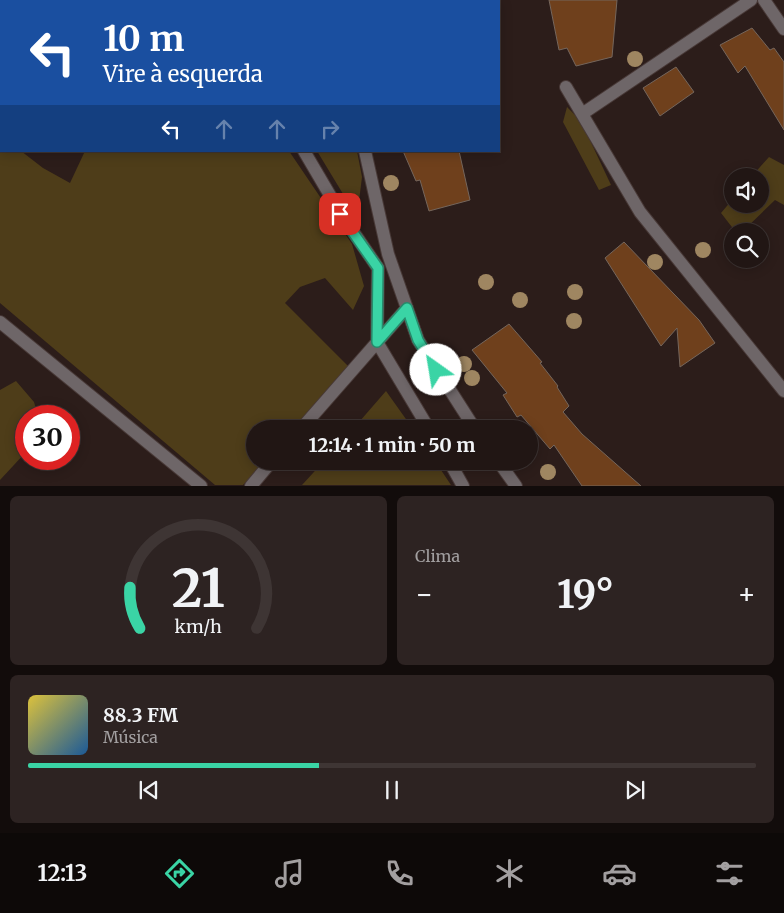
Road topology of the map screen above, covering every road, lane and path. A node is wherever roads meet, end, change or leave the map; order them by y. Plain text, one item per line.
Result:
1 (751, 0) edge
2 (764, 0) edge
3 (784, 29) edge
4 (566, 87) dead end
5 (582, 114) junction
6 (305, 152) edge
7 (365, 152) edge
8 (407, 308) junction
9 (0, 322) edge
10 (377, 342) junction
11 (784, 391) edge
12 (309, 420) edge
13 (424, 420) edge
14 (469, 420) edge
15 (264, 470) edge
16 (454, 470) edge
17 (504, 470) edge
18 (201, 486) edge
19 (251, 486) edge
20 (463, 486) edge
21 (516, 486) edge

1 - 5 street
2 - 3 street
4 - 5 street
5 - 11 street
6 - 10 street
7 - 8 street
8 - 10 street
8 - 14 street
9 - 18 street
10 - 12 street
10 - 13 street
15 - 19 street
16 - 20 street
17 - 21 street

